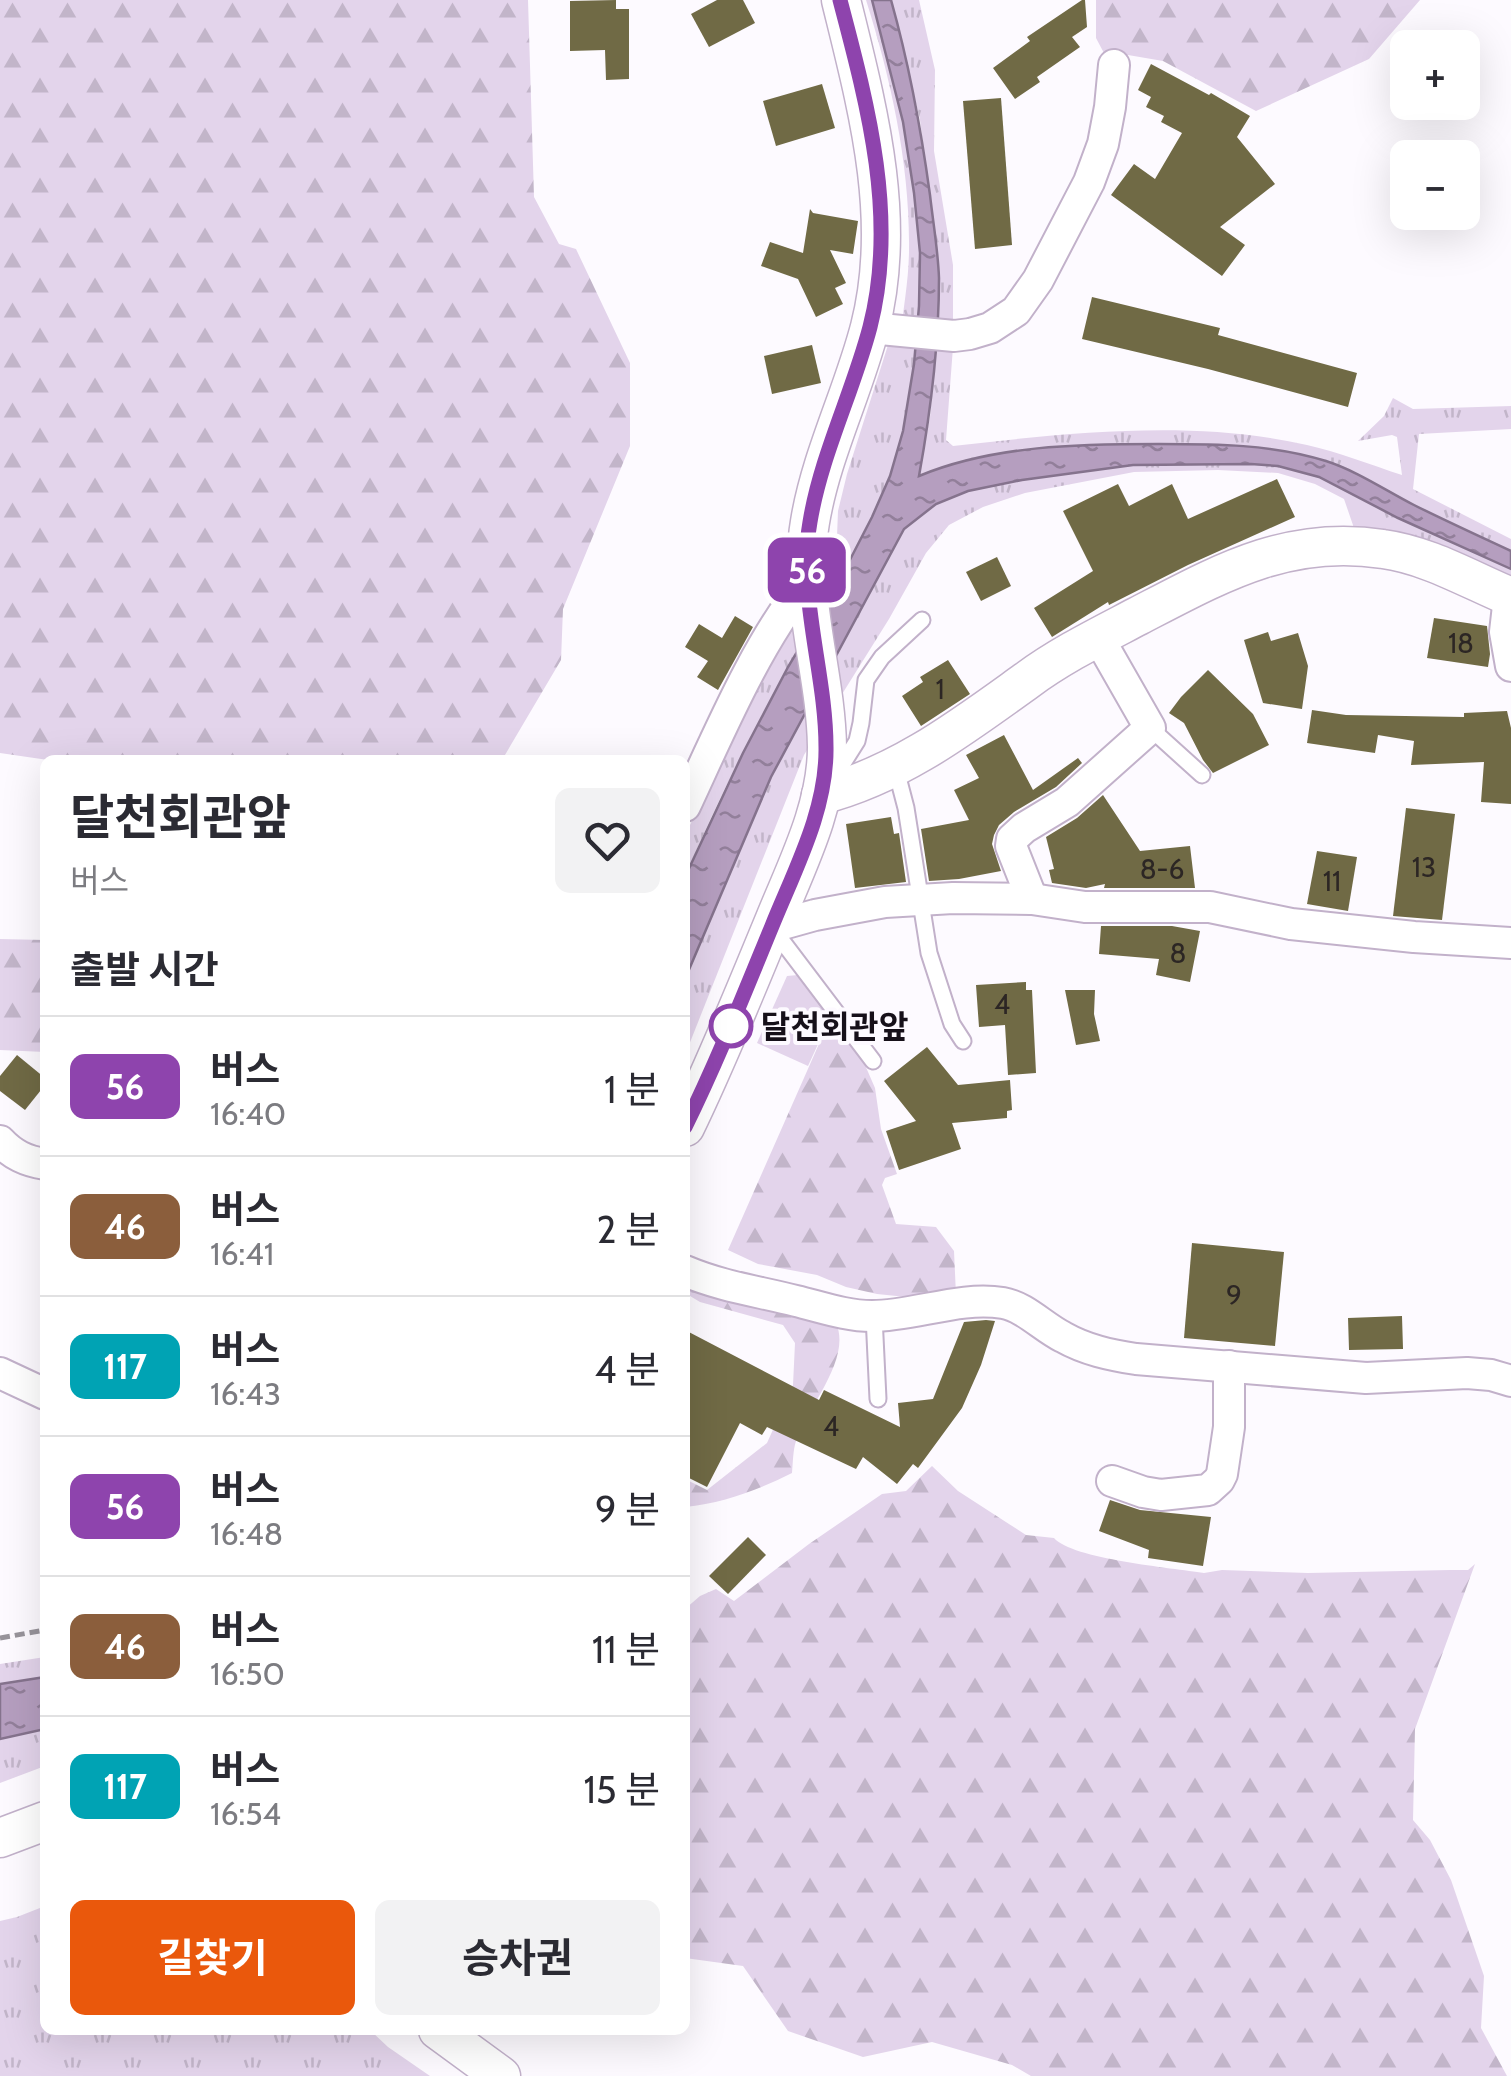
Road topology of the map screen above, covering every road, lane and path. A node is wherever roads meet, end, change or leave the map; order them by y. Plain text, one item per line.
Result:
1 (840, 0) edge
2 (1114, 64) dead end
3 (883, 330) junction
4 (809, 587) junction
5 (1510, 597) edge
6 (922, 620) dead end
7 (1098, 636) junction
8 (1511, 666) edge
9 (1150, 728) junction
10 (892, 768) junction
11 (1202, 776) dead end
12 (822, 795) junction
13 (690, 796) edge
14 (1032, 899) junction
15 (922, 900) junction
16 (772, 927) junction
17 (1511, 943) edge
18 (963, 1041) dead end
19 (873, 1062) dead end
20 (690, 1116) edge
21 (0, 1141) edge
22 (40, 1163) edge
23 (690, 1273) edge
24 (874, 1316) junction
25 (1229, 1366) junction
26 (0, 1372) edge
27 (1511, 1381) edge
28 (40, 1392) edge
29 (878, 1398) dead end
30 (1112, 1481) dead end
31 (40, 1631) edge
32 (0, 1638) edge
33 (40, 1822) edge
34 (0, 1838) edge
35 (445, 2035) edge
36 (501, 2076) edge

1 - 3 street
2 - 3 street
3 - 4 street
4 - 12 street
4 - 13 street
5 - 7 street
5 - 8 street
6 - 12 lane
7 - 9 street
7 - 10 street
9 - 11 lane
9 - 14 street
10 - 12 street
10 - 15 lane
12 - 16 street
14 - 15 street
14 - 17 street
15 - 16 street
15 - 18 lane
16 - 19 lane
16 - 20 street
21 - 22 street
23 - 24 street
24 - 25 street
24 - 29 lane
25 - 27 street
25 - 30 street
26 - 28 street
31 - 32 path
33 - 34 street
35 - 36 street

